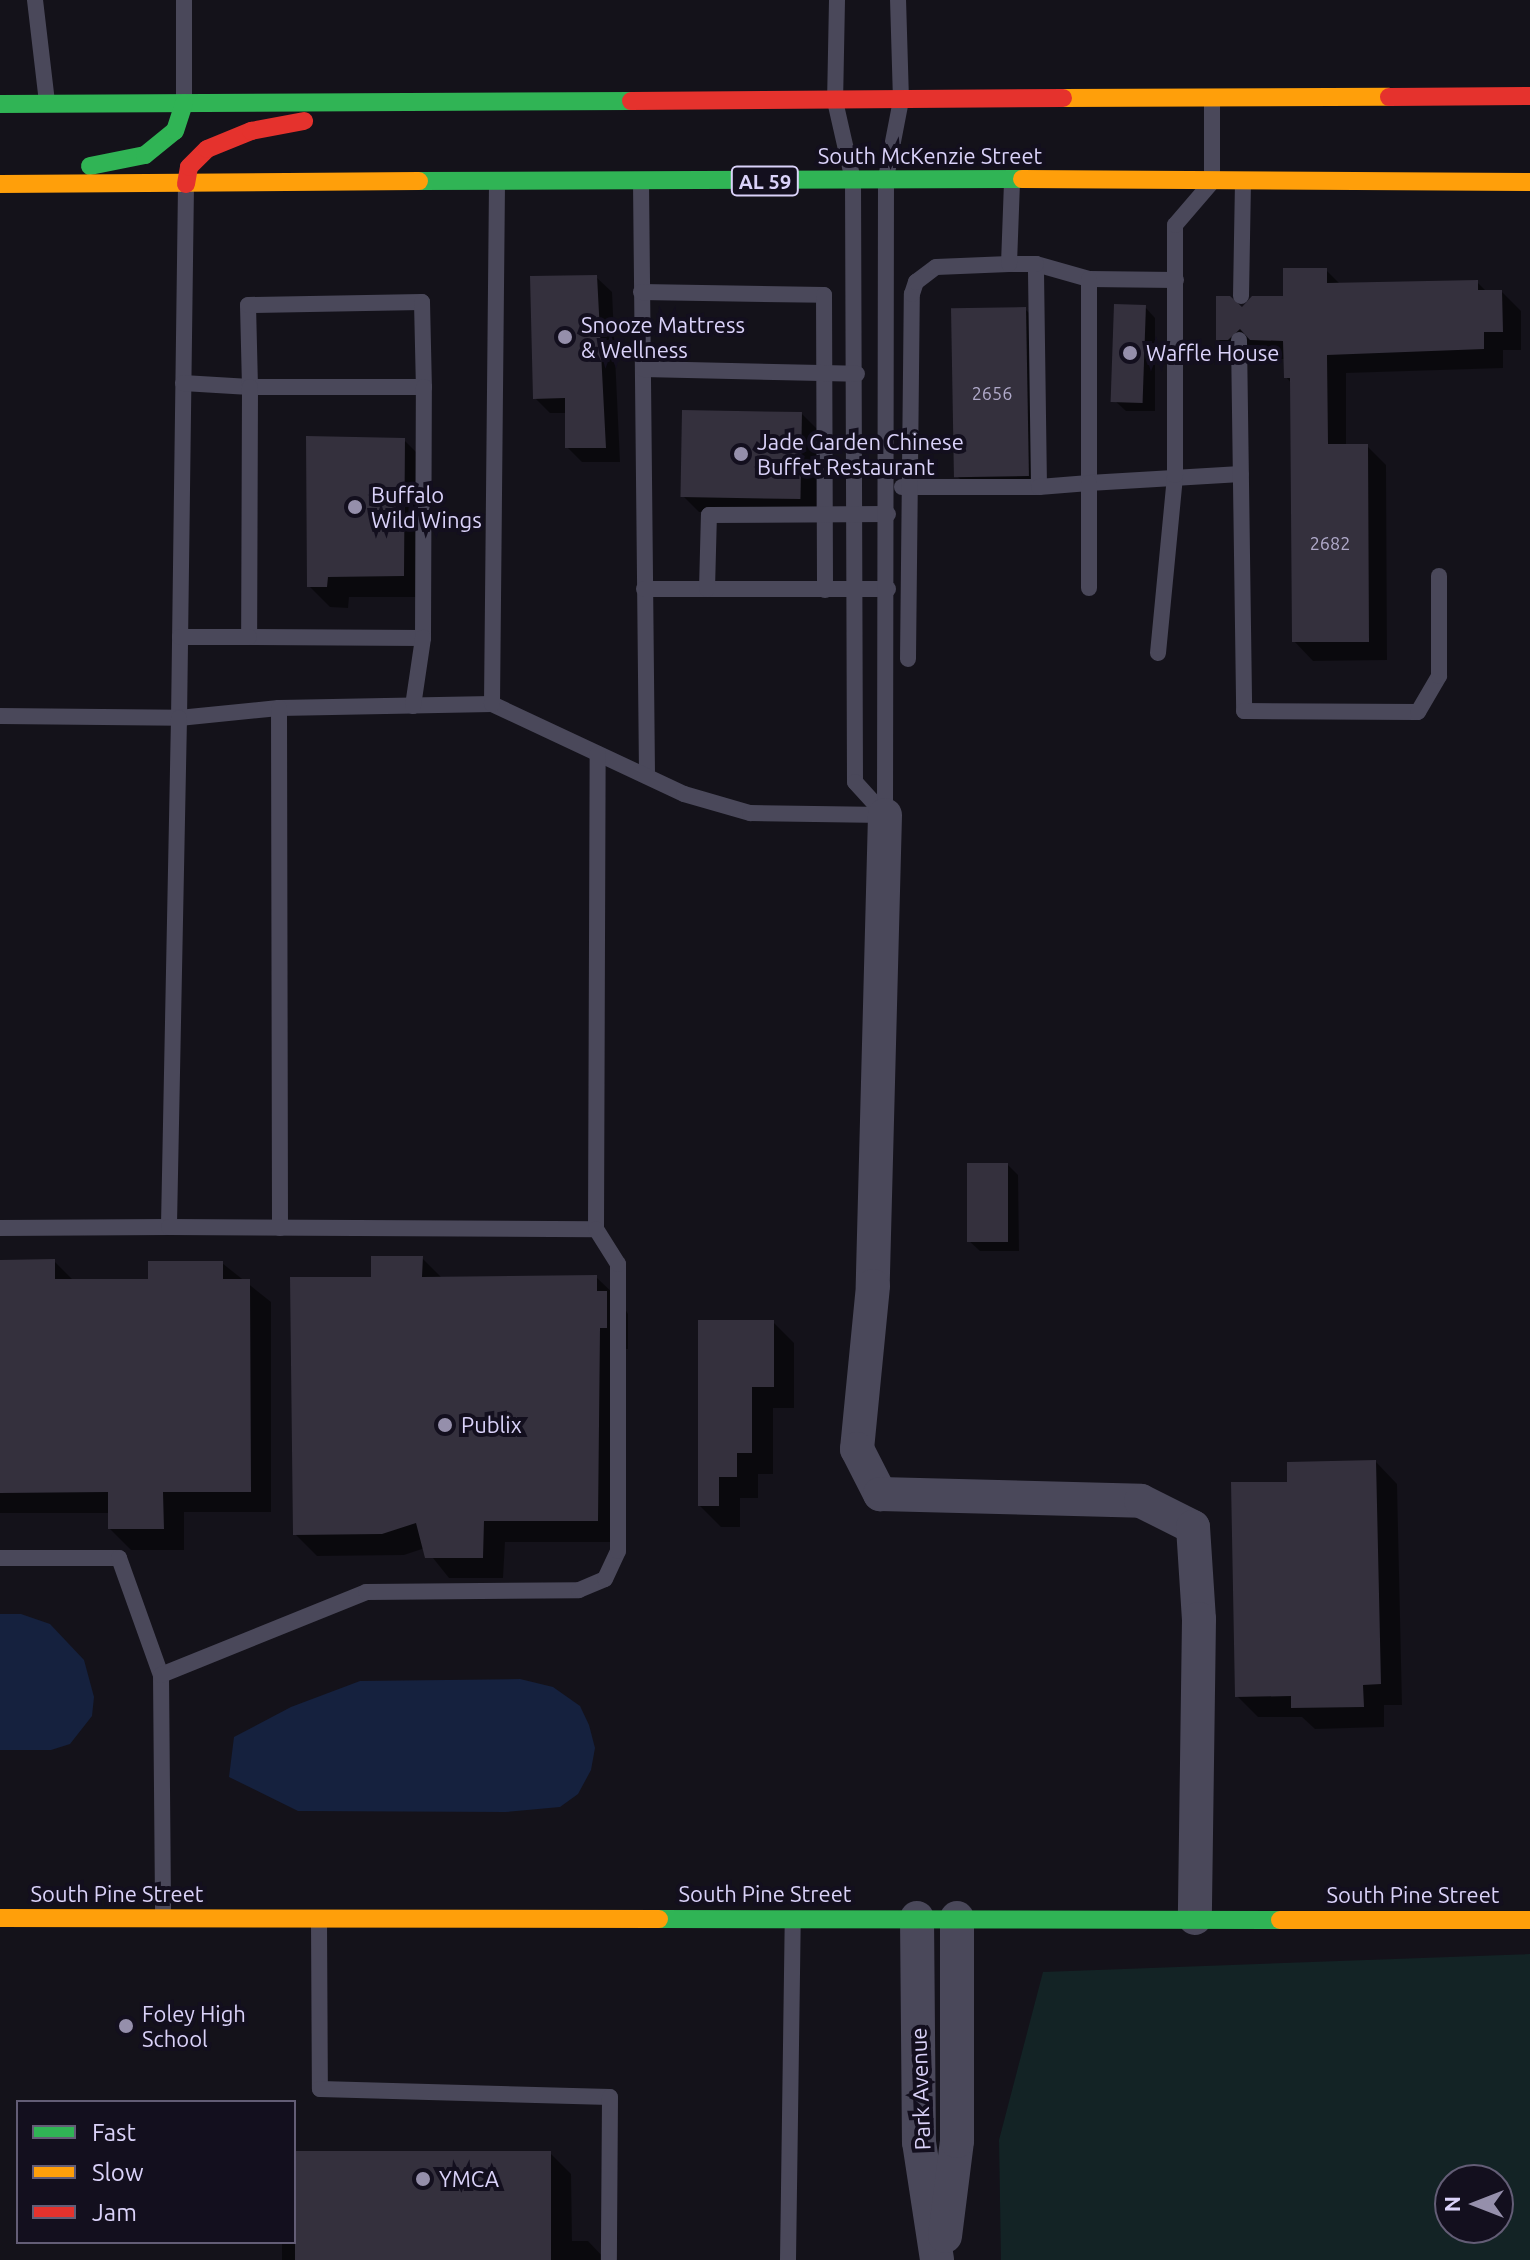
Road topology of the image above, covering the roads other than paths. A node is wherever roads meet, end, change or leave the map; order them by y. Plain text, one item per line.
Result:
1 (35, 0) edge
2 (184, 0) edge
3 (837, 0) edge
4 (898, 0) edge
5 (1530, 96) edge
6 (1212, 98) junction
7 (901, 100) junction
8 (835, 101) junction
9 (412, 102) junction
10 (47, 103) junction
11 (184, 103) junction
12 (0, 104) edge
13 (0, 171) edge
14 (886, 178) junction
15 (1012, 179) junction
16 (853, 180) junction
17 (641, 182) junction
18 (1212, 182) junction
19 (1243, 182) junction
20 (1530, 182) edge
21 (497, 183) junction
22 (0, 184) edge
23 (186, 184) junction
24 (1009, 264) junction
25 (1036, 264) junction
26 (1089, 279) junction
27 (1176, 280) junction
28 (641, 292) junction
29 (1241, 296) dead end
30 (1239, 340) dead end
31 (643, 369) junction
32 (822, 373) junction
33 (857, 374) junction
34 (183, 383) junction
35 (250, 387) junction
36 (424, 387) junction
37 (1241, 474) junction
38 (1175, 475) junction
39 (1089, 483) junction
40 (888, 487) junction
41 (909, 487) junction
42 (1039, 487) junction
43 (857, 514) junction
44 (888, 514) junction
45 (823, 515) junction
46 (1439, 576) dead end
47 (1089, 588) dead end
48 (644, 589) junction
49 (707, 589) junction
50 (858, 589) junction
51 (888, 589) junction
52 (825, 590) junction
53 (180, 637) junction
54 (249, 637) junction
55 (423, 638) junction
56 (1158, 653) dead end
57 (908, 659) dead end
58 (492, 704) junction
59 (413, 706) junction
60 (279, 708) junction
61 (0, 716) edge
62 (179, 718) junction
63 (598, 754) junction
64 (647, 776) junction
65 (885, 815) junction
66 (169, 1227) junction
67 (0, 1228) edge
68 (280, 1228) junction
69 (596, 1229) junction
70 (0, 1558) edge
71 (161, 1675) junction
72 (793, 1916) junction
73 (163, 1917) junction
74 (0, 1918) edge
75 (917, 1918) junction
76 (957, 1918) junction
77 (1195, 1918) junction
78 (319, 1919) junction
79 (1530, 1920) edge
80 (609, 2260) edge
81 (788, 2260) edge
82 (939, 2260) edge

1 - 10 lane
2 - 11 lane
3 - 8 lane
4 - 7 lane
5 - 6 main road
6 - 7 main road
6 - 18 lane
7 - 8 main road
7 - 14 lane
8 - 9 main road
8 - 16 lane
9 - 11 main road
9 - 23 main road
10 - 11 main road
10 - 12 main road
11 - 13 main road
14 - 15 main road, South McKenzie Street / AL 59
14 - 16 main road, South McKenzie Street / AL 59
14 - 40 lane
15 - 18 main road, South McKenzie Street / AL 59
15 - 24 lane
16 - 17 main road, South McKenzie Street / AL 59
16 - 33 lane
17 - 21 main road, South McKenzie Street / AL 59
17 - 28 lane
18 - 19 main road, South McKenzie Street / AL 59
18 - 27 lane
19 - 20 main road, South McKenzie Street / AL 59
19 - 29 lane
21 - 23 main road, South McKenzie Street / AL 59
21 - 58 lane
22 - 23 main road, South McKenzie Street / AL 59
23 - 34 lane
24 - 25 lane
24 - 41 lane
25 - 26 lane
25 - 42 lane
26 - 27 lane
26 - 39 lane
27 - 38 lane
28 - 31 lane
28 - 32 lane
30 - 37 lane
31 - 32 lane
31 - 48 lane
32 - 33 lane
32 - 45 lane
33 - 43 lane
34 - 35 lane
34 - 53 lane
35 - 36 lane
35 - 36 lane
35 - 54 lane
36 - 55 lane
37 - 38 lane
37 - 46 lane
38 - 39 lane
38 - 56 lane
39 - 42 lane
39 - 47 lane
40 - 41 lane
40 - 44 lane
41 - 42 lane
41 - 57 lane
43 - 44 lane
43 - 45 lane
43 - 50 lane
44 - 51 lane
45 - 49 lane
45 - 52 lane
48 - 49 lane
48 - 64 lane
49 - 52 lane
50 - 51 lane
50 - 52 lane
50 - 65 lane
51 - 65 lane
53 - 54 lane
53 - 62 lane
54 - 55 lane
55 - 59 lane
58 - 59 lane
58 - 63 lane
59 - 60 lane
60 - 62 lane
60 - 68 lane
61 - 62 lane
62 - 66 lane
63 - 64 lane
63 - 69 lane
64 - 65 lane
65 - 77 street
66 - 67 lane
66 - 68 lane
68 - 69 lane
69 - 71 lane
70 - 71 lane
71 - 73 lane
72 - 75 main road, South Pine Street
72 - 78 main road, South Pine Street
72 - 81 lane
73 - 74 main road, South Pine Street
73 - 78 main road, South Pine Street
75 - 76 main road, South Pine Street
75 - 82 street, Park Avenue
76 - 77 main road, South Pine Street
76 - 82 street, Park Avenue
77 - 79 main road, South Pine Street
78 - 80 lane

